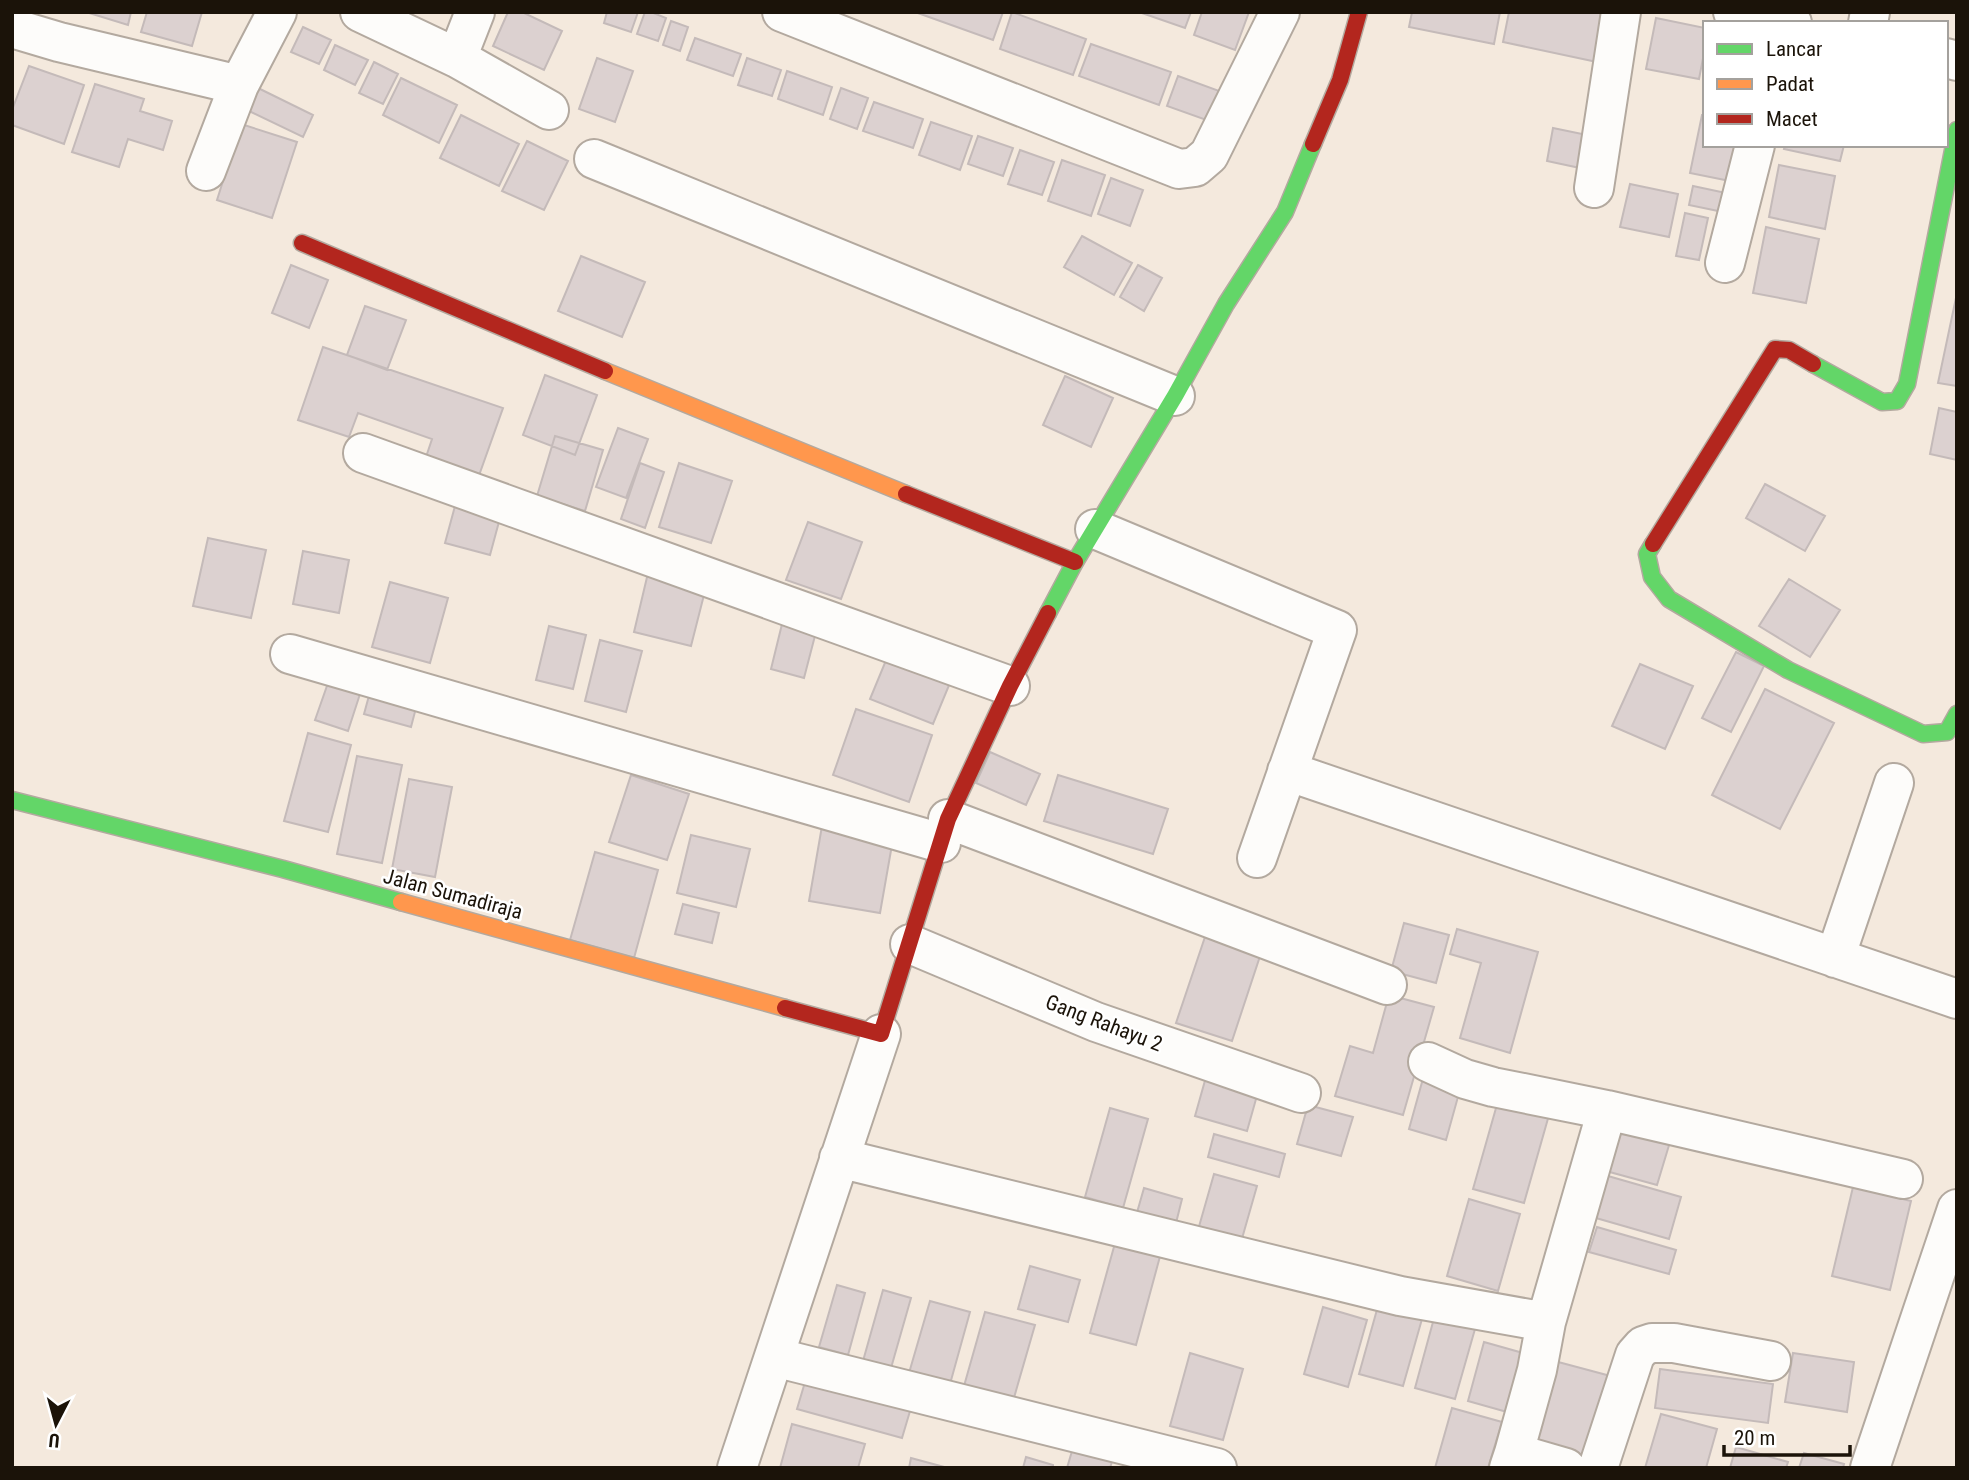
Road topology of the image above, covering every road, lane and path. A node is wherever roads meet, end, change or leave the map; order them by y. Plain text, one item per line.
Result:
1 (277, 12) edge
2 (360, 12) edge
3 (475, 12) edge
4 (782, 12) edge
5 (1359, 12) edge
6 (1621, 12) edge
7 (1733, 12) edge
8 (1276, 14) edge
9 (1782, 21) edge
10 (12, 27) edge
11 (63, 27) edge
12 (457, 58) junction
13 (239, 85) junction
14 (549, 110) dead end
15 (1957, 131) edge
16 (1754, 147) edge
17 (594, 159) dead end
18 (206, 171) dead end
19 (1594, 188) dead end
20 (302, 243) dead end
21 (1725, 263) dead end
22 (1175, 397) junction
23 (363, 453) dead end
24 (1095, 529) junction
25 (1075, 562) junction
26 (290, 654) dead end
27 (1010, 686) junction
28 (1957, 714) edge
29 (1287, 771) junction
30 (1894, 783) dead end
31 (12, 800) edge
32 (944, 831) junction
33 (1256, 858) dead end
34 (910, 944) junction
35 (1835, 958) junction
36 (1387, 985) dead end
37 (1957, 999) edge
38 (881, 1034) junction
39 (1428, 1062) dead end
40 (1301, 1093) dead end
41 (1607, 1110) junction
42 (839, 1158) junction
43 (1903, 1179) dead end
44 (1957, 1209) edge
45 (1942, 1301) edge
46 (1546, 1322) junction
47 (774, 1357) junction
48 (1771, 1362) dead end
49 (1511, 1461) edge
50 (737, 1468) edge
51 (1217, 1468) edge
52 (1566, 1468) edge
53 (1598, 1468) edge
54 (1870, 1468) edge

1 - 13 street
2 - 12 street
3 - 12 street
4 - 8 street
5 - 22 street
6 - 19 street
7 - 9 street
10 - 11 street
11 - 13 street
12 - 14 street
13 - 18 street
15 - 28 street
16 - 21 street
17 - 22 street
20 - 25 street
22 - 24 street
23 - 27 street
24 - 25 street
24 - 29 street
25 - 27 street
26 - 32 street
27 - 32 street
29 - 33 street
29 - 35 street
30 - 35 street
31 - 38 street, Jalan Sumadiraja
32 - 34 street
32 - 36 street
34 - 38 street
34 - 40 street, Gang Rahayu 2
35 - 37 street
38 - 42 street
39 - 41 street
41 - 43 street
41 - 46 street
42 - 46 street
42 - 47 street
44 - 45 street
45 - 54 street
46 - 49 street
47 - 50 street
47 - 51 street
48 - 53 street
49 - 52 street

